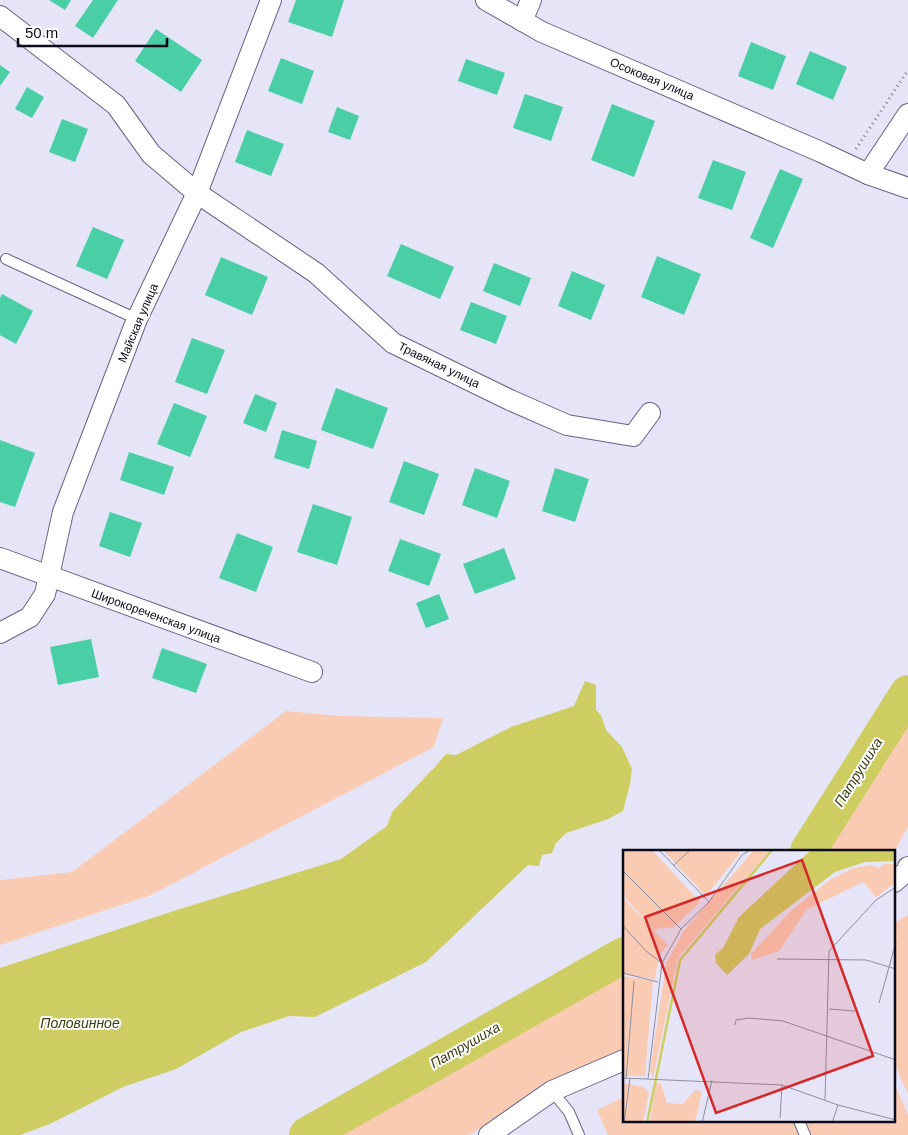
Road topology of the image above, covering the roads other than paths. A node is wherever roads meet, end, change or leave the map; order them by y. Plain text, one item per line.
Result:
1 (271, 0) edge
2 (486, 0) edge
3 (531, 0) edge
4 (0, 16) edge
5 (522, 21) junction
6 (908, 114) edge
7 (868, 174) junction
8 (908, 188) edge
9 (197, 193) junction
10 (6, 259) dead end
11 (137, 319) junction
12 (650, 413) dead end
13 (0, 558) edge
14 (50, 577) junction
15 (0, 633) edge
16 (312, 672) dead end
17 (623, 1060) edge
18 (552, 1091) junction
19 (800, 1122) edge
20 (489, 1135) edge
21 (579, 1135) edge
22 (806, 1135) edge

1 - 9 street, Майская улица
2 - 5 street, Осоковая улица
3 - 5 street
4 - 9 street
5 - 7 street, Осоковая улица
6 - 7 street
7 - 8 street, Осоковая улица
9 - 11 street, Майская улица
9 - 12 street, Травяная улица
10 - 11 lane
11 - 14 street, Майская улица
13 - 14 street, Широкореченская улица
14 - 15 street, Майская улица
14 - 16 street, Широкореченская улица
17 - 18 street
18 - 20 street
18 - 21 lane
19 - 22 lane

